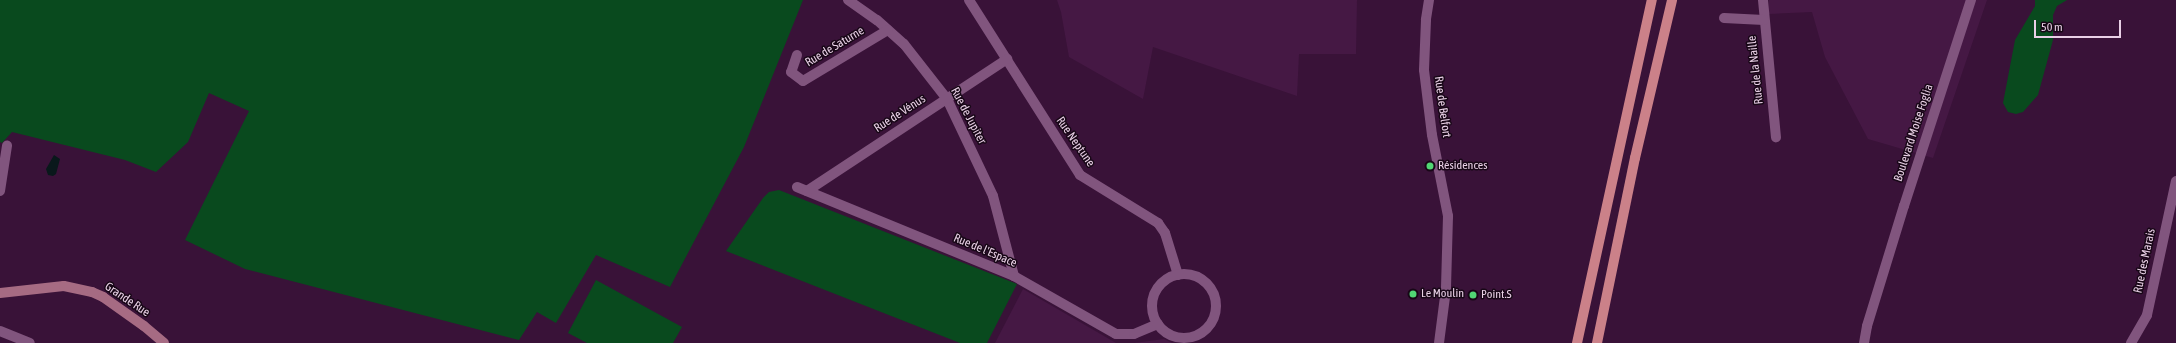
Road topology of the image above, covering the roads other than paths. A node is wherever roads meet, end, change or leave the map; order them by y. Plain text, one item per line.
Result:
1 (848, 0) edge
2 (969, 0) edge
3 (1429, 0) edge
4 (1652, 0) edge
5 (1672, 0) edge
6 (1763, 0) edge
7 (1971, 0) edge
8 (1724, 18) dead end
9 (1764, 20) junction
10 (888, 30) junction
11 (797, 55) dead end
12 (1007, 59) junction
13 (947, 99) junction
14 (1776, 137) dead end
15 (7, 146) dead end
16 (2176, 181) edge
17 (802, 189) joint
18 (0, 191) edge
19 (1178, 275) junction
20 (1014, 276) junction
21 (0, 292) edge
22 (1158, 324) junction
23 (0, 331) edge
24 (1192, 340) edge
25 (30, 343) edge
26 (164, 343) edge
27 (1438, 343) edge
28 (1577, 343) edge
29 (1597, 343) edge
30 (1864, 343) edge
31 (2131, 343) edge

1 - 10 street, Rue de Jupiter
2 - 12 street, Rue Neptune
3 - 27 street, Rue de Belfort
4 - 28 main road
5 - 29 main road
6 - 9 street, Rue de la Naille
7 - 30 street, Boulevard Moise Foglia
8 - 9 street
9 - 14 street, Rue de la Naille
10 - 11 street, Rue de Saturne
10 - 13 street, Rue de Jupiter
12 - 13 street, Rue de Vénus
12 - 19 street, Rue Neptune
13 - 17 street, Rue de Vénus
13 - 20 street, Rue de Jupiter
15 - 18 street
16 - 31 street, Rue des Marais
17 - 20 street, Rue de l'Espace
19 - 22 street
19 - 24 street
20 - 22 street, Rue de l'Espace
21 - 26 street, Grande Rue
22 - 24 street
23 - 25 street

